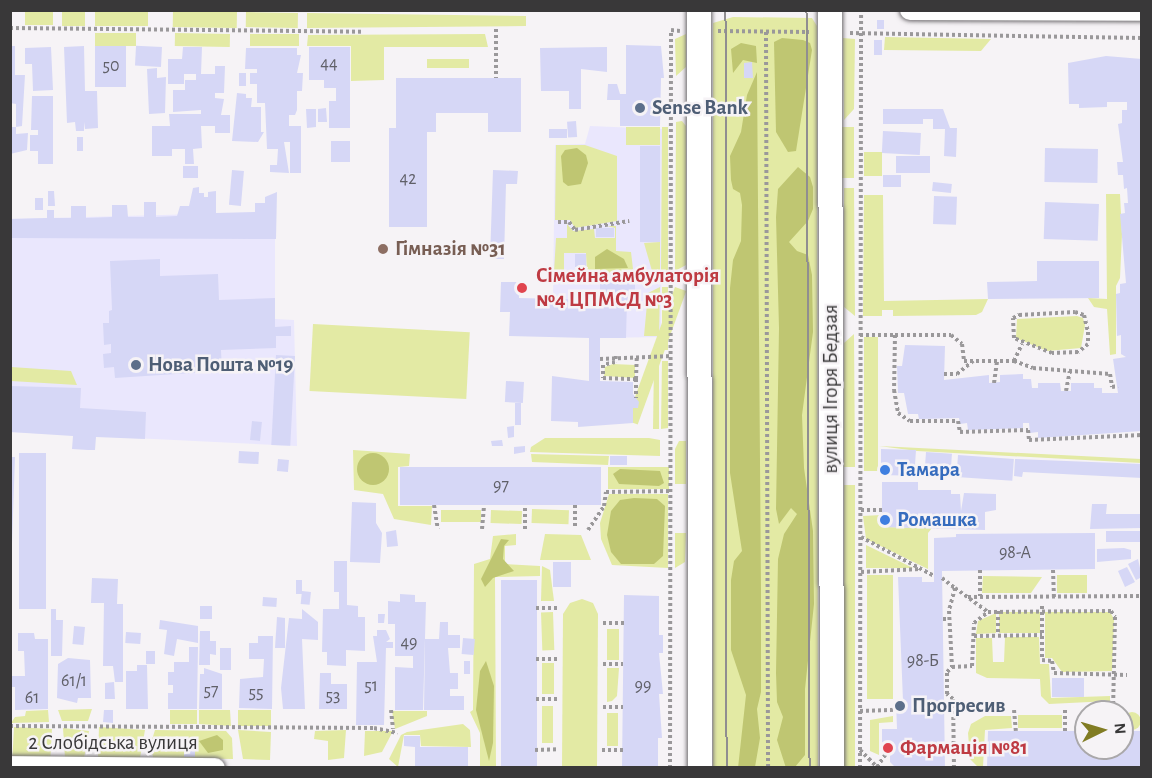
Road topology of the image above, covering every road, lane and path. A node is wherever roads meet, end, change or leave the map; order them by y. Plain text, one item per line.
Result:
1 (861, 10) edge
2 (910, 10) edge
3 (1142, 11) edge
4 (699, 21) edge
5 (830, 22) edge
6 (10, 28) edge
7 (496, 29) dead end
8 (364, 32) dead end
9 (766, 32) junction
10 (860, 34) junction
11 (1142, 38) edge
12 (496, 78) dead end
13 (629, 221) dead end
14 (558, 222) dead end
15 (860, 335) junction
16 (895, 335) junction
17 (1022, 344) junction
18 (616, 356) junction
19 (637, 356) junction
20 (672, 356) junction
21 (600, 359) dead end
22 (974, 360) junction
23 (997, 361) junction
24 (1014, 361) junction
25 (1070, 371) junction
26 (944, 374) dead end
27 (636, 379) junction
28 (994, 383) dead end
29 (1118, 386) dead end
30 (1066, 391) dead end
31 (636, 398) dead end
32 (1142, 435) edge
33 (672, 491) junction
34 (434, 505) dead end
35 (484, 505) dead end
36 (525, 505) dead end
37 (575, 505) dead end
38 (861, 510) junction
39 (882, 510) dead end
40 (438, 529) dead end
41 (482, 529) dead end
42 (525, 529) dead end
43 (575, 529) dead end
44 (588, 531) dead end
45 (861, 537) junction
46 (920, 569) junction
47 (980, 570) dead end
48 (1053, 570) dead end
49 (861, 572) junction
50 (934, 576) dead end
51 (942, 578) dead end
52 (955, 588) junction
53 (980, 596) junction
54 (1142, 596) edge
55 (968, 597) junction
56 (1054, 597) junction
57 (537, 608) dead end
58 (558, 608) dead end
59 (1042, 608) junction
60 (998, 611) junction
61 (988, 612) junction
62 (943, 619) dead end
63 (949, 619) junction
64 (603, 623) dead end
65 (624, 623) dead end
66 (998, 635) junction
67 (1042, 635) junction
68 (974, 636) junction
69 (536, 659) dead end
70 (558, 659) dead end
71 (603, 664) dead end
72 (623, 664) dead end
73 (952, 667) junction
74 (1113, 675) junction
75 (1127, 675) dead end
76 (536, 699) dead end
77 (558, 699) dead end
78 (1113, 700) edge
79 (603, 707) dead end
80 (623, 707) dead end
81 (391, 710) dead end
82 (897, 710) dead end
83 (1014, 710) dead end
84 (1065, 710) dead end
85 (860, 711) junction
86 (10, 726) edge
87 (393, 729) junction
88 (1016, 731) dead end
89 (1065, 731) dead end
90 (397, 733) dead end
91 (558, 749) dead end
92 (535, 750) dead end
93 (602, 750) dead end
94 (623, 750) dead end
95 (860, 750) junction
96 (887, 752) dead end
97 (10, 766) edge
98 (878, 767) edge
99 (215, 768) edge
100 (670, 768) edge
101 (700, 768) edge
102 (768, 768) edge
103 (832, 768) edge
104 (860, 768) edge
105 (954, 768) edge

1 - 10 path
2 - 3 street
4 - 9 path
4 - 20 path
4 - 101 street
5 - 9 path
5 - 10 path
5 - 103 street, вулиця Ігоря Бедзая
6 - 8 path
7 - 12 path
9 - 102 path
10 - 11 path
10 - 15 path
13 - 14 path
15 - 16 path
15 - 38 path
16 - 22 path
16 - 32 path
17 - 17 path
17 - 24 path
18 - 19 path
18 - 21 path
18 - 27 path
19 - 20 path
19 - 27 path
20 - 33 path
22 - 23 path
22 - 26 path
23 - 24 path
23 - 28 path
24 - 25 path
25 - 29 path
25 - 30 path
27 - 31 path
33 - 44 path
33 - 100 path
34 - 40 path
35 - 41 path
36 - 42 path
37 - 43 path
38 - 39 path
38 - 45 path
45 - 46 path
45 - 49 path
46 - 49 path
46 - 50 path
47 - 53 path
48 - 56 path
49 - 85 path
51 - 52 path
52 - 55 path
52 - 63 path
53 - 55 path
53 - 56 path
54 - 56 path
55 - 61 path
57 - 58 path
59 - 60 path
59 - 67 path
59 - 74 path
60 - 61 path
60 - 66 path
61 - 68 path
62 - 63 path
63 - 73 path
64 - 65 path
66 - 67 path
66 - 68 path
67 - 74 path
68 - 73 path
69 - 70 path
71 - 72 path
73 - 105 path
74 - 75 path
74 - 78 path
76 - 77 path
79 - 80 path
81 - 87 path
82 - 85 path
83 - 88 path
84 - 89 path
85 - 95 path
86 - 87 path
87 - 90 path
91 - 92 path
93 - 94 path
95 - 98 path
95 - 104 path
96 - 98 path
97 - 99 street, 2 Слобідська вулиця

